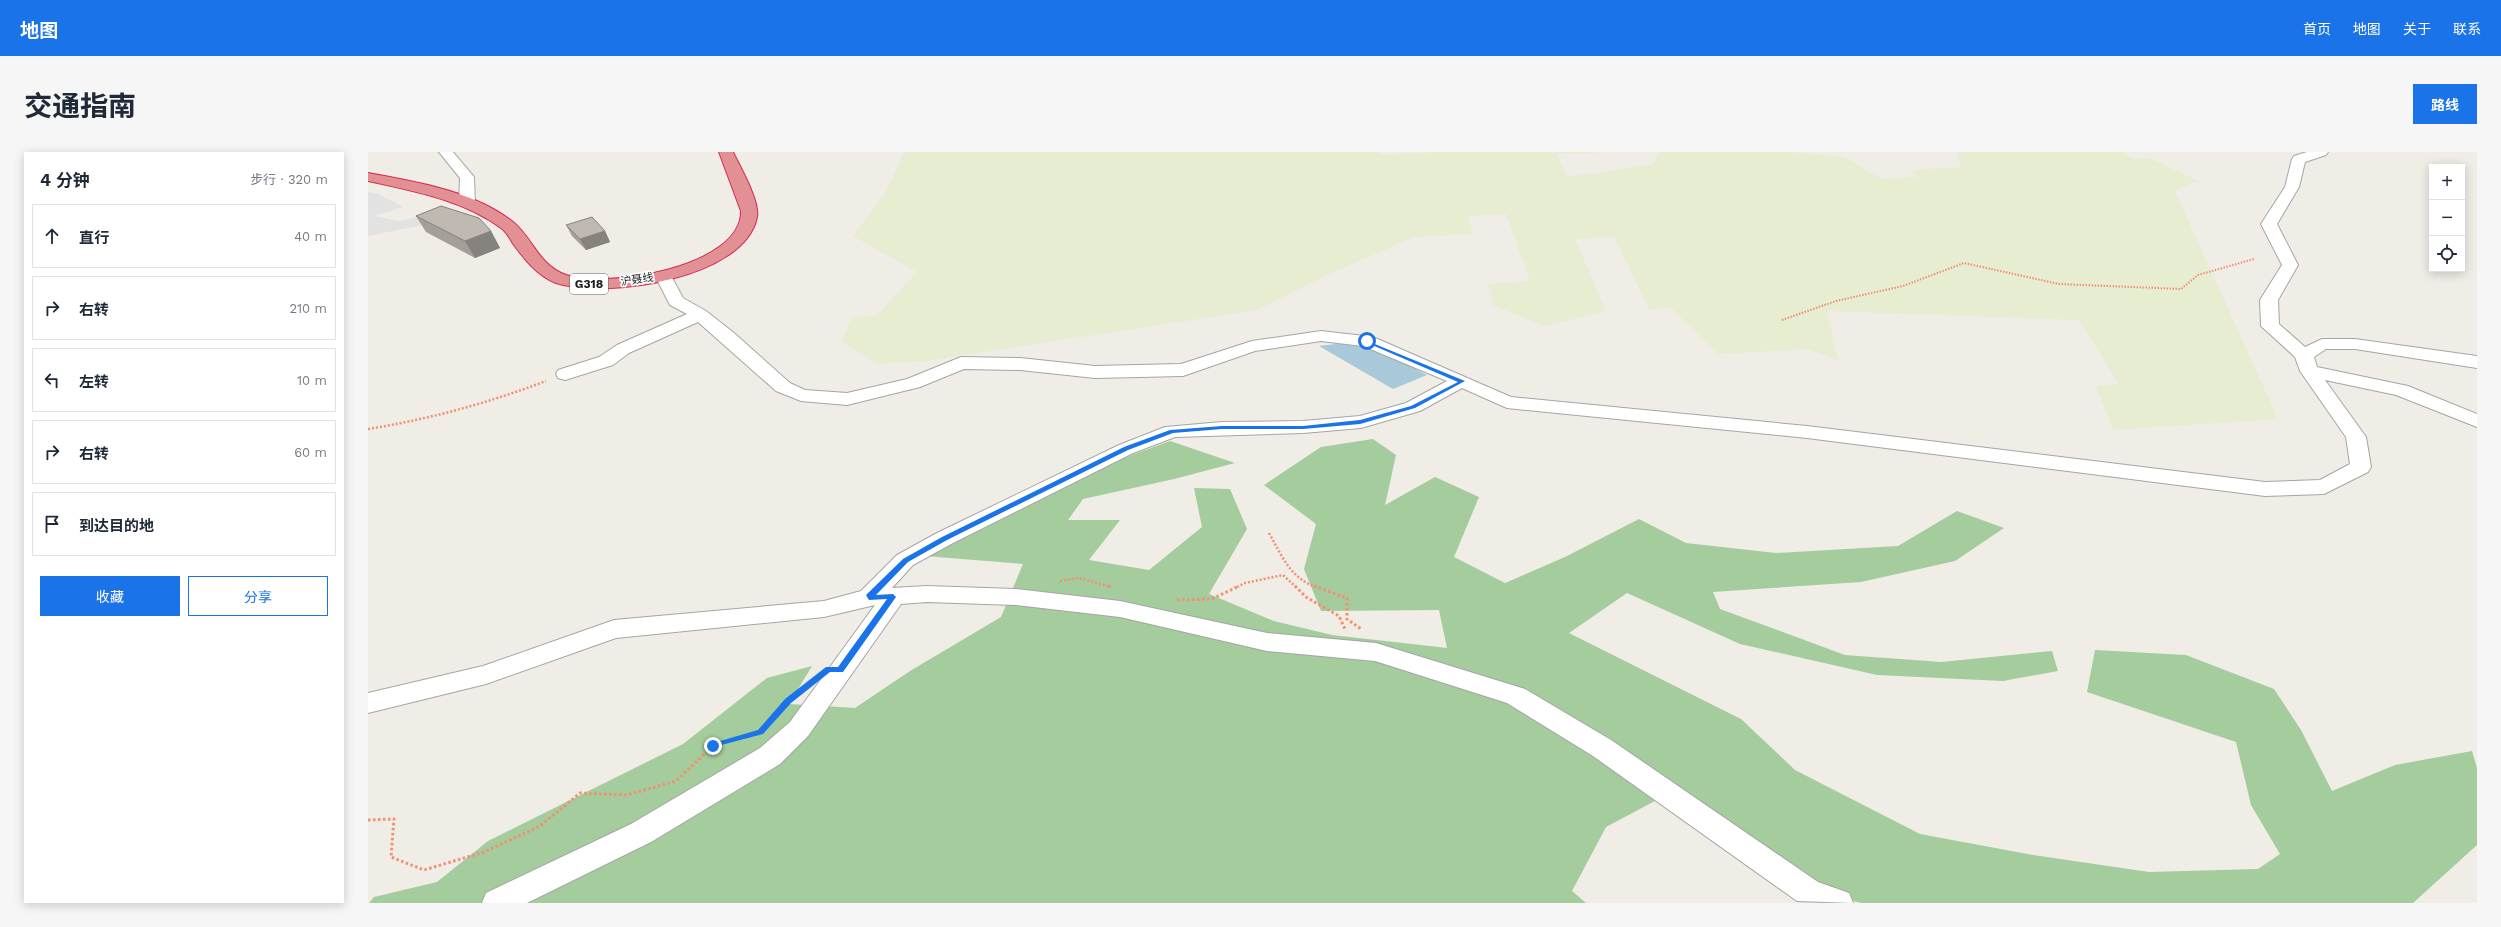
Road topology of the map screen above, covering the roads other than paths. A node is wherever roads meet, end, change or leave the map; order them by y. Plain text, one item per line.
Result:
1 (446, 152) edge
2 (726, 152) edge
3 (2321, 152) edge
4 (368, 177) edge
5 (467, 203) junction
6 (663, 276) junction
7 (700, 315) junction
8 (2477, 362) edge
9 (2306, 363) junction
10 (565, 374) road end
11 (1462, 381) junction
12 (2477, 421) edge
13 (881, 597) junction
14 (368, 703) edge
15 (497, 903) edge
16 (1838, 903) edge

1 - 5 street
2 - 6 highway, 沪聂线 / G318
3 - 9 street
4 - 5 highway, 沪聂线 / G318
5 - 6 highway, 沪聂线 / G318
6 - 7 street
7 - 10 street
7 - 11 street
8 - 9 street
9 - 11 street
9 - 12 street
11 - 13 street
13 - 14 street
13 - 15 street
13 - 16 street

